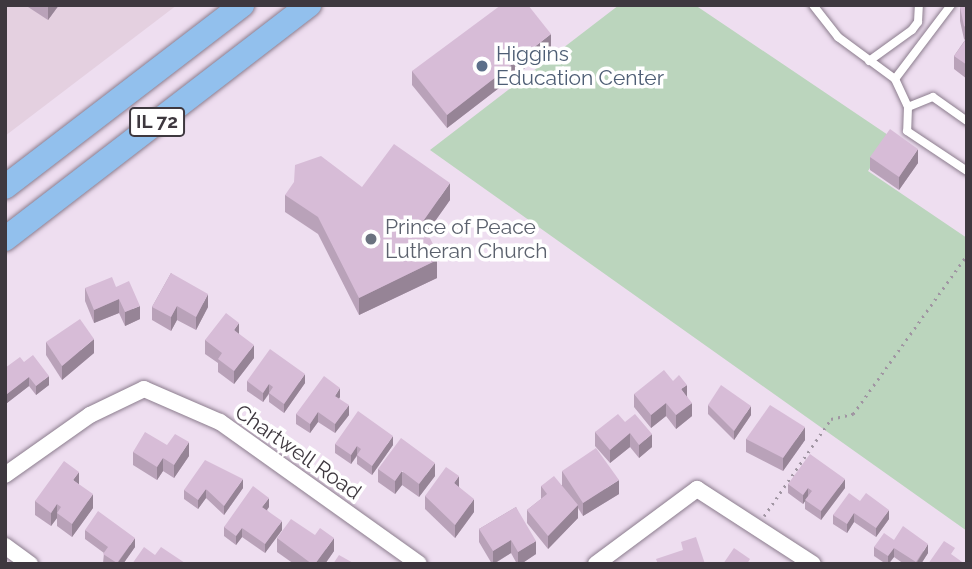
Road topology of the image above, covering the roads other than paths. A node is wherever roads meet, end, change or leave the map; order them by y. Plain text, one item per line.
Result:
1 (242, 5) edge
2 (309, 5) edge
3 (813, 5) edge
4 (919, 5) edge
5 (951, 5) edge
6 (869, 61) junction
7 (895, 79) junction
8 (908, 107) junction
9 (967, 121) edge
10 (967, 171) edge
11 (5, 187) edge
12 (5, 239) edge
13 (5, 475) edge
14 (5, 546) edge
15 (30, 564) edge
16 (419, 564) edge
17 (596, 564) edge
18 (813, 564) edge

1 - 11 main road, IL 72
2 - 12 main road, IL 72
3 - 6 lane
4 - 6 lane
5 - 7 lane
6 - 7 lane
7 - 8 lane
8 - 9 lane
8 - 10 lane
13 - 16 street, Chartwell Road
14 - 15 street
17 - 18 street

